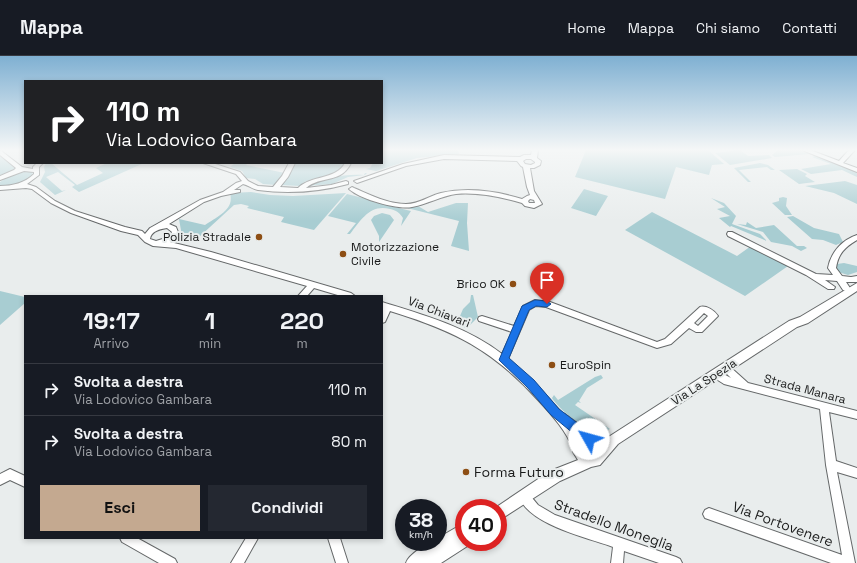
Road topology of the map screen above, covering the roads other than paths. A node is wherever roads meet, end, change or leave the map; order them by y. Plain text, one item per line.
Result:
1 (12, 174) edge
2 (36, 174) joint
3 (237, 174) edge
4 (287, 174) edge
5 (339, 174) edge
6 (389, 174) edge
7 (529, 174) edge
8 (2, 178) edge
9 (243, 186) junction
10 (349, 187) junction
11 (0, 188) edge
12 (11, 188) junction
13 (38, 190) junction
14 (275, 190) junction
15 (300, 190) junction
16 (0, 192) edge
17 (179, 215) junction
18 (116, 226) junction
19 (158, 228) junction
20 (175, 231) junction
21 (730, 234) dead end
22 (857, 237) edge
23 (146, 239) junction
24 (158, 244) junction
25 (208, 254) junction
26 (857, 279) edge
27 (835, 281) junction
28 (857, 282) edge
29 (312, 285) junction
30 (857, 286) edge
31 (303, 295) edge
32 (347, 295) edge
33 (385, 306) edge
34 (482, 319) dead end
35 (688, 323) dead end
36 (516, 330) junction
37 (504, 360) junction
38 (720, 371) junction
39 (824, 406) junction
40 (555, 412) junction
41 (857, 415) edge
42 (614, 440) junction
43 (593, 441) junction
44 (578, 449) junction
45 (595, 458) junction
46 (831, 465) junction
47 (857, 473) edge
48 (555, 476) junction
49 (4, 477) edge
50 (24, 482) edge
51 (524, 497) junction
52 (507, 508) edge
53 (709, 514) dead end
54 (455, 536) edge
55 (128, 539) edge
56 (251, 539) edge
57 (334, 539) edge
58 (619, 543) junction
59 (455, 546) edge
60 (170, 563) edge
61 (237, 563) edge
62 (342, 563) edge
63 (413, 563) edge
64 (428, 563) edge
65 (617, 563) edge
66 (676, 563) edge
67 (848, 563) edge

1 - 8 street
2 - 12 street
2 - 13 street
3 - 9 street
4 - 14 street
5 - 15 street
6 - 10 street
7 - 10 street
9 - 10 street
9 - 14 street
9 - 17 street
10 - 15 street
11 - 12 street
12 - 13 street
12 - 16 street
13 - 18 street
14 - 15 street
17 - 19 street
17 - 20 street
18 - 19 street
18 - 23 street
19 - 20 street
19 - 23 street
20 - 24 street
20 - 25 street
21 - 27 street
22 - 27 street
23 - 24 street
24 - 25 street
25 - 29 street
26 - 27 main road, Via La Spezia
27 - 28 street, Via La Spezia
27 - 30 main road, Via La Spezia
27 - 38 main road, Via La Spezia
29 - 31 street
29 - 32 street
33 - 37 street, Via Chiavari
34 - 36 street
35 - 36 street
36 - 37 street
37 - 40 street, Via Chiavari
38 - 39 street, Strada Manara
38 - 42 main road, Via La Spezia
39 - 41 street, Strada Manara
39 - 46 street
40 - 43 street, Via Chiavari
40 - 44 street, Via Chiavari
42 - 43 main road
42 - 45 main road, Via La Spezia
43 - 44 main road
43 - 45 main road
44 - 45 main road
44 - 48 main road, Via La Spezia
45 - 48 main road, Via La Spezia
46 - 47 street
46 - 67 street
48 - 51 main road, Via La Spezia
49 - 50 street
51 - 52 main road, Via La Spezia
51 - 58 street, Stradello Moneglia
53 - 67 street, Via Portovenere
54 - 63 main road
55 - 60 street
56 - 61 street
57 - 62 street
58 - 65 street
58 - 66 street, Stradello Moneglia
59 - 64 main road

